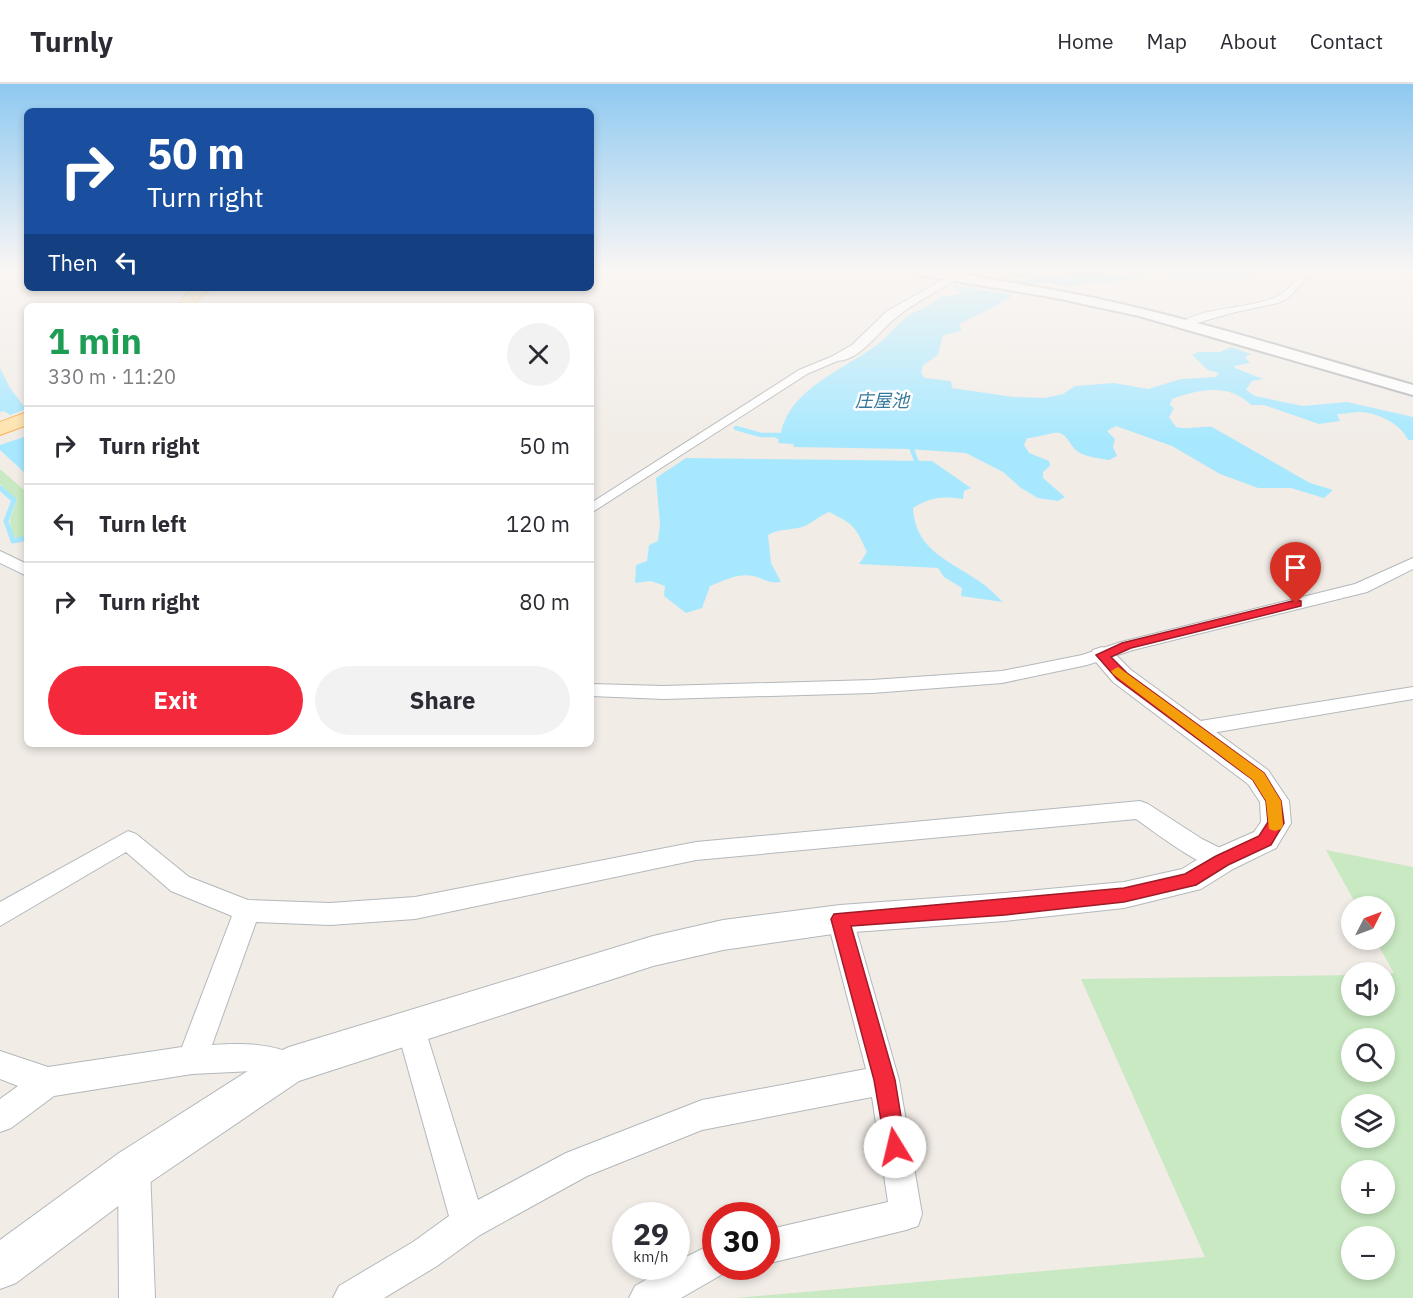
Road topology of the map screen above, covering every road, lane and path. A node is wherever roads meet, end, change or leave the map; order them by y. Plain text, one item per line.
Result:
1 (878, 328) edge
2 (1202, 328) edge
3 (838, 357) joint
4 (1413, 390) edge
5 (24, 419) edge
6 (0, 429) edge
7 (594, 507) edge
8 (3, 561) edge
9 (1413, 564) edge
10 (24, 570) edge
11 (1102, 655) junction
12 (594, 690) edge
13 (1413, 693) edge
14 (1194, 729) junction
15 (1222, 860) junction
16 (247, 911) junction
17 (0, 915) edge
18 (840, 919) junction
19 (411, 1029) junction
20 (192, 1060) junction
21 (0, 1065) edge
22 (289, 1066) junction
23 (884, 1080) junction
24 (48, 1082) junction
25 (0, 1117) edge
26 (134, 1168) junction
27 (468, 1223) junction
28 (780, 1244) edge
29 (0, 1267) edge
30 (702, 1267) edge
31 (137, 1298) edge
32 (351, 1298) edge
33 (647, 1298) edge

1 - 3 street
2 - 4 main road
3 - 7 street
5 - 6 main road
8 - 10 street
9 - 11 street
11 - 12 street
11 - 14 street
13 - 14 street
14 - 15 street
15 - 16 street
15 - 18 street
16 - 17 street
16 - 20 street
18 - 19 street
18 - 23 street
19 - 22 street
19 - 27 street
20 - 22 street
20 - 24 street
21 - 24 street
22 - 26 street
23 - 27 street
23 - 28 street
24 - 25 street
26 - 29 street
26 - 31 street
27 - 32 street
30 - 33 street

